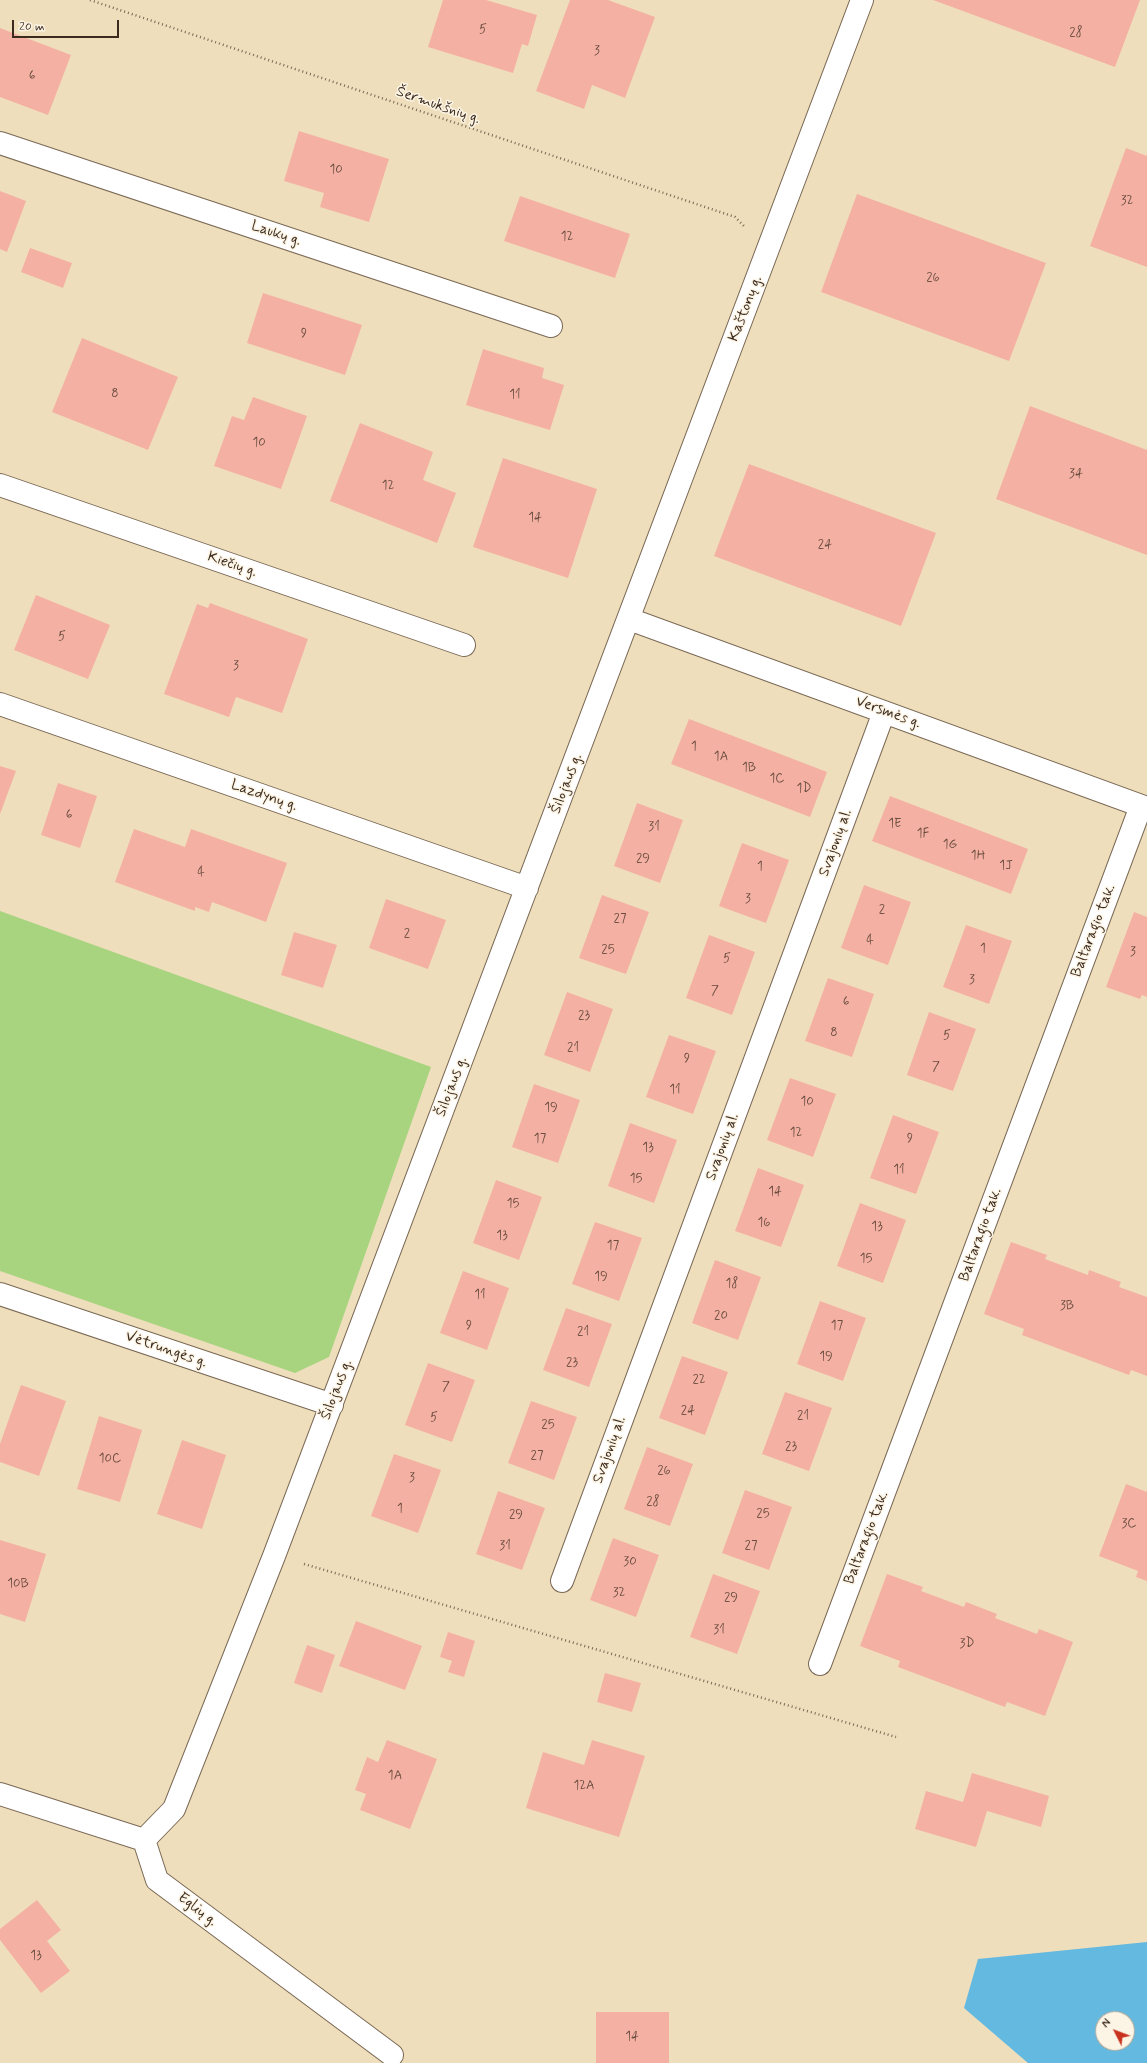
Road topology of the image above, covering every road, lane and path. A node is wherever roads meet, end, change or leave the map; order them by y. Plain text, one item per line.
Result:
1 (90, 0) edge
2 (862, 0) edge
3 (0, 142) edge
4 (769, 249) junction
5 (551, 326) dead end
6 (0, 485) edge
7 (629, 619) junction
8 (464, 645) dead end
9 (0, 704) edge
10 (884, 712) junction
11 (1144, 807) edge
12 (527, 888) junction
13 (0, 1294) edge
14 (332, 1405) junction
15 (274, 1556) junction
16 (562, 1581) dead end
17 (820, 1664) dead end
18 (896, 1736) dead end
19 (0, 1794) edge
20 (144, 1840) junction
21 (392, 2055) dead end

1 - 4 path, Šermukšnių g.
2 - 4 street, Kaštonų g.
3 - 5 street, Laukų g.
4 - 7 street, Kaštonų g.
6 - 8 street, Kiečių g.
7 - 10 street, Versmės g.
7 - 12 street, Šilojaus g.
9 - 12 street, Lazdynų g.
10 - 11 street, Versmės g.
10 - 16 street, Svajonių al.
11 - 17 street, Baltaragio tak.
12 - 14 street, Šilojaus g.
13 - 14 street, Vėtrungės g.
14 - 15 street, Šilojaus g.
15 - 18 path
15 - 20 street, Šilojaus g.
19 - 20 street
20 - 21 street, Eglių g.

